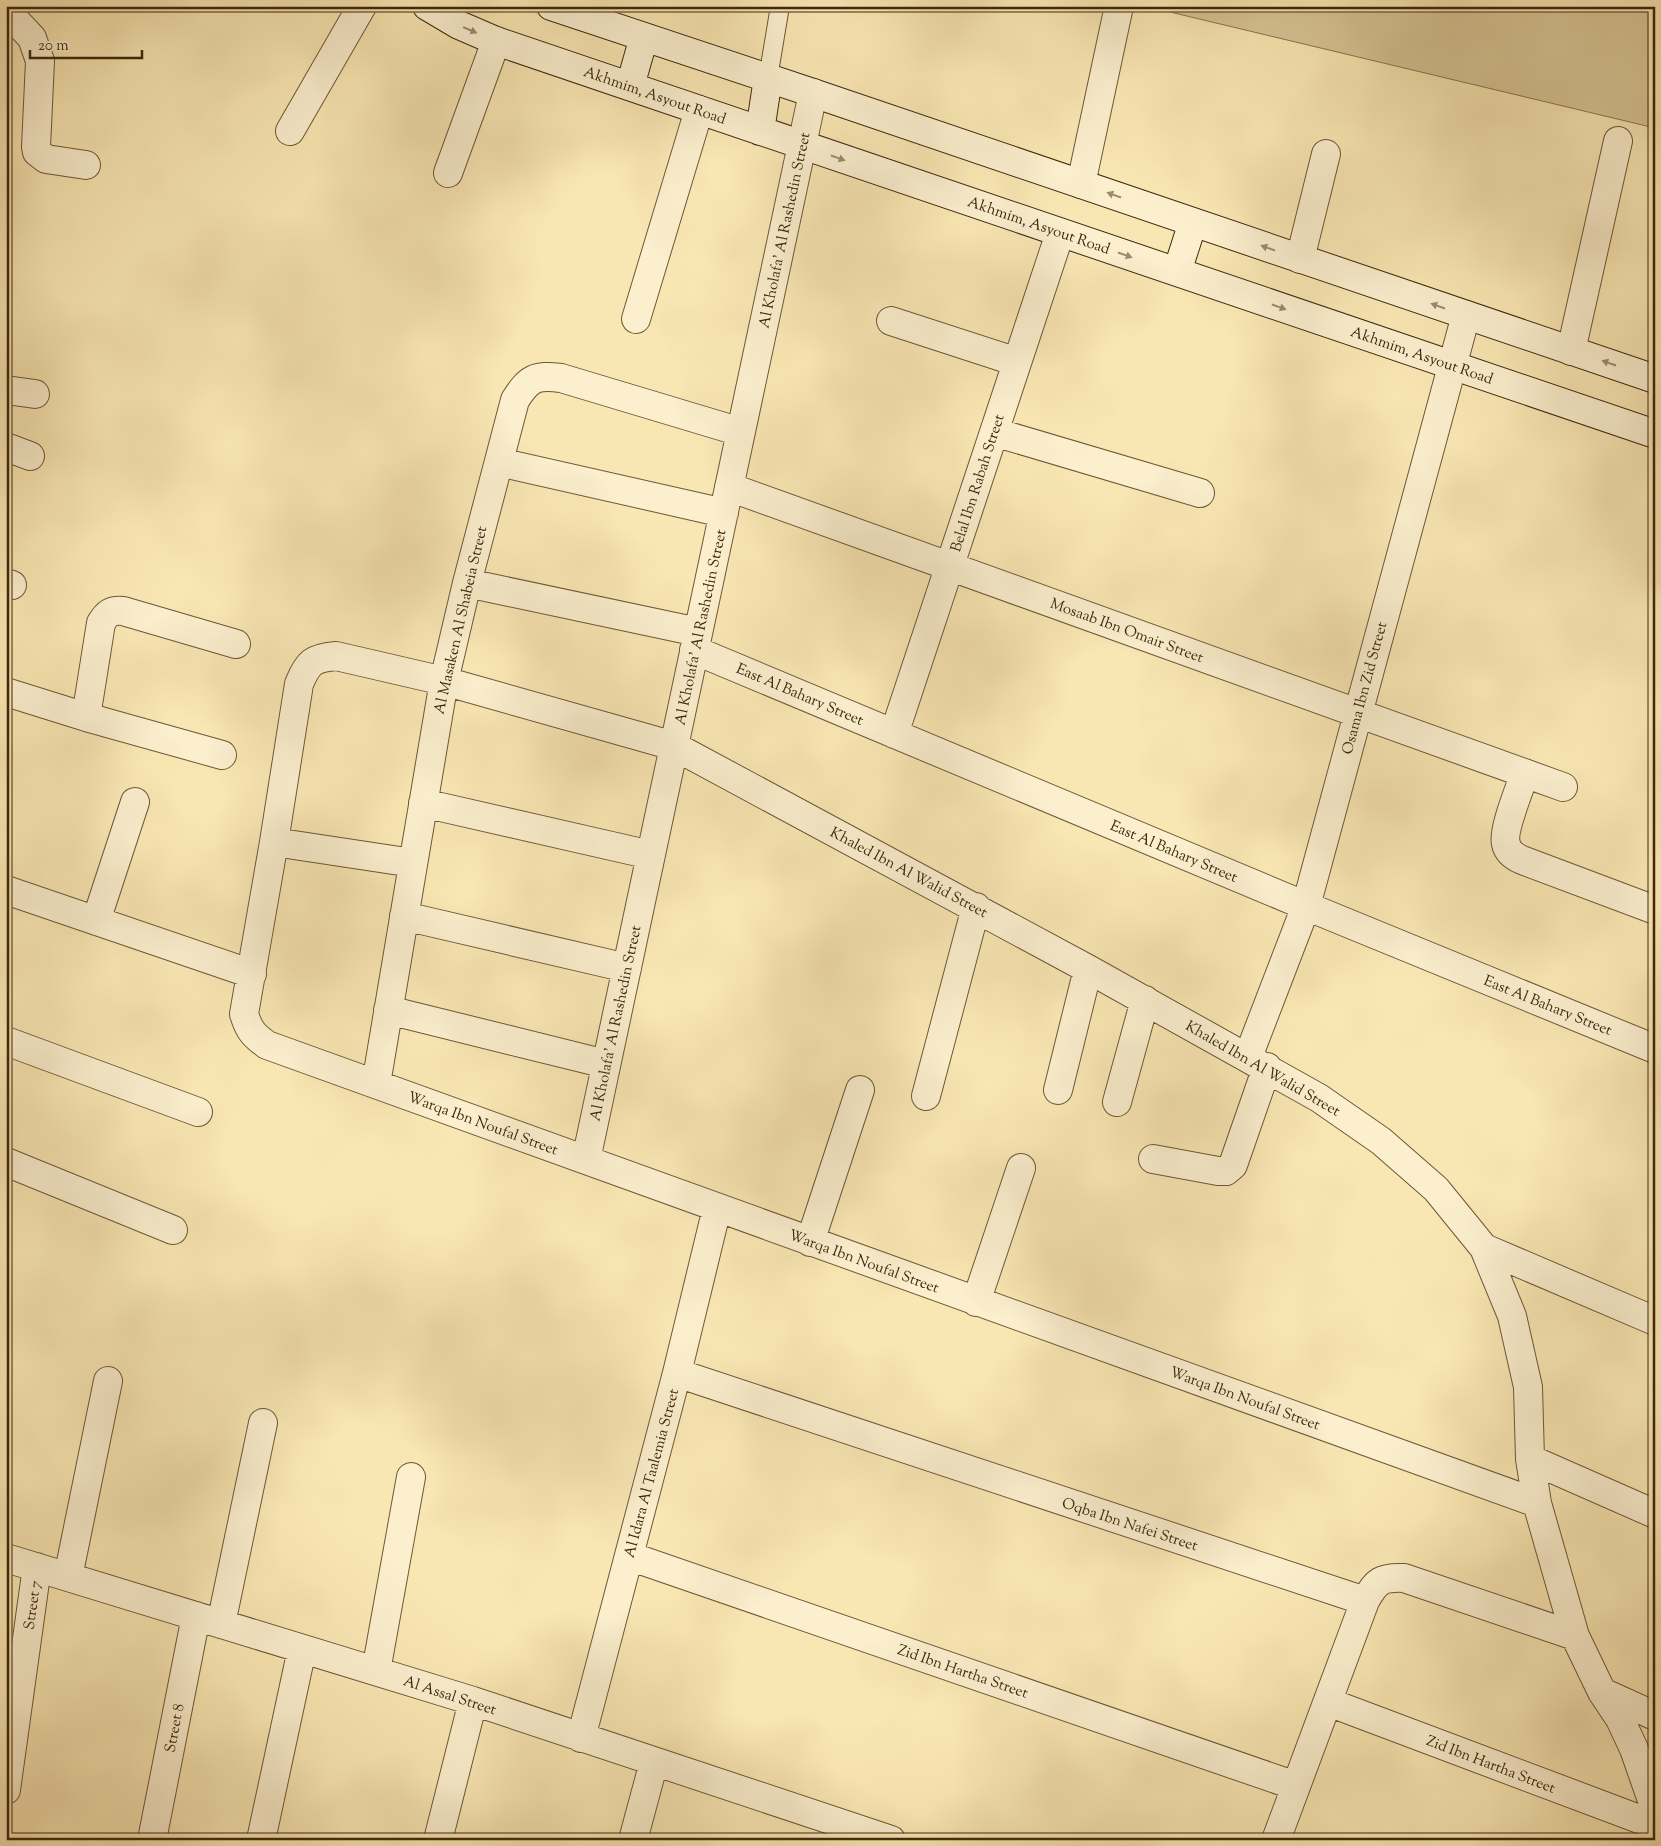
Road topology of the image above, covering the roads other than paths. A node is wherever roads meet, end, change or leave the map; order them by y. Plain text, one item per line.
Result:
1 (362, 6) edge
2 (427, 6) edge
3 (551, 6) edge
4 (780, 6) edge
5 (1119, 6) edge
6 (6, 16) edge
7 (644, 36) junction
8 (496, 40) junction
9 (768, 78) junction
10 (630, 86) junction
11 (813, 93) junction
12 (699, 110) junction
13 (290, 131) dead end
14 (760, 131) junction
15 (1618, 141) dead end
16 (802, 145) junction
17 (1326, 154) dead end
18 (86, 165) dead end
19 (448, 173) dead end
20 (1081, 184) junction
21 (1193, 222) junction
22 (1060, 232) junction
23 (1300, 259) junction
24 (1177, 272) junction
25 (1466, 315) junction
26 (636, 319) dead end
27 (891, 321) dead end
28 (1571, 350) junction
29 (1017, 362) junction
30 (1452, 365) junction
31 (1655, 379) edge
32 (6, 390) edge
33 (35, 394) dead end
34 (741, 432) junction
35 (994, 432) junction
36 (1655, 434) edge
37 (499, 462) junction
38 (729, 487) junction
39 (1200, 493) dead end
40 (724, 513) junction
41 (949, 566) junction
42 (467, 583) junction
43 (696, 641) junction
44 (236, 644) dead end
45 (444, 681) junction
46 (6, 692) edge
47 (1358, 713) junction
48 (86, 717) junction
49 (894, 734) junction
50 (674, 746) junction
51 (222, 754) dead end
52 (1524, 773) junction
53 (1563, 787) dead end
54 (135, 802) dead end
55 (423, 803) junction
56 (274, 842) junction
57 (651, 855) junction
58 (413, 863) junction
59 (6, 890) edge
60 (1306, 906) junction
61 (976, 907) junction
62 (1655, 910) edge
63 (404, 916) junction
64 (96, 921) junction
65 (627, 968) junction
66 (1088, 969) junction
67 (252, 974) junction
68 (1144, 1000) junction
69 (388, 1010) junction
70 (6, 1041) edge
71 (1655, 1049) edge
72 (1257, 1062) junction
73 (606, 1064) junction
74 (376, 1084) junction
75 (860, 1090) dead end
76 (1058, 1090) dead end
77 (926, 1096) dead end
78 (1117, 1102) dead end
79 (198, 1112) dead end
80 (1153, 1159) dead end
81 (586, 1160) junction
82 (6, 1162) edge
83 (1021, 1168) dead end
84 (717, 1208) junction
85 (173, 1230) dead end
86 (810, 1242) junction
87 (1484, 1248) junction
88 (976, 1302) junction
89 (1655, 1321) edge
90 (677, 1374) junction
91 (108, 1381) dead end
92 (263, 1423) dead end
93 (1530, 1459) junction
94 (411, 1477) dead end
95 (1537, 1503) junction
96 (1655, 1514) edge
97 (629, 1556) junction
98 (6, 1558) edge
99 (37, 1567) junction
100 (68, 1577) junction
101 (1365, 1601) junction
102 (196, 1616) junction
103 (221, 1624) junction
104 (1575, 1636) junction
105 (302, 1648) junction
106 (376, 1671) junction
107 (1602, 1692) junction
108 (472, 1701) junction
109 (1328, 1702) junction
110 (1655, 1716) edge
111 (581, 1738) junction
112 (654, 1762) junction
113 (1296, 1786) junction
114 (6, 1790) edge
115 (1655, 1809) edge
116 (1655, 1825) edge
117 (152, 1840) edge
118 (261, 1840) edge
119 (438, 1840) edge
120 (632, 1840) edge
121 (891, 1840) edge
122 (1276, 1840) edge

1 - 13 street
2 -> 8 street, Akhmim, Asyout Road
3 - 7 street
4 - 9 lane
5 - 20 street
6 - 18 street
7 - 9 street
7 - 10 street
8 - 10 street, Akhmim, Asyout Road
8 - 19 street
9 - 11 street
9 - 14 street
10 - 12 street, Akhmim, Asyout Road
11 - 16 street, Al Kholafa' Al Rashedin Street
11 - 20 street
12 - 14 street, Akhmim, Asyout Road
12 - 26 street
14 - 16 street, Akhmim, Asyout Road
15 - 28 street
16 -> 22 street, Akhmim, Asyout Road
16 - 34 street, Al Kholafa' Al Rashedin Street
17 - 23 street
21 -> 20 street
23 -> 21 street
21 - 24 street
22 -> 24 street, Akhmim, Asyout Road
22 - 29 street, Belal Ibn Rabah Street
25 -> 23 street
24 -> 30 street, Akhmim, Asyout Road
25 - 28 street
25 - 30 street, Osama Ibn Zid Street
27 - 29 street
31 -> 28 street
29 - 35 street, Belal Ibn Rabah Street
30 - 36 street, Akhmim, Asyout Road
30 - 47 street, Osama Ibn Zid Street
32 - 33 street
34 - 37 street, Al Masaken Al Shabeia Street
34 - 38 street, Al Kholafa' Al Rashedin Street
35 - 39 street
35 - 41 street, Belal Ibn Rabah Street
37 - 40 street
37 - 42 street, Al Masaken Al Shabeia Street
38 - 40 street, Al Kholafa' Al Rashedin Street
38 - 41 street, Mosaab Ibn Omair Street
40 - 43 street, Al Kholafa' Al Rashedin Street
41 - 47 street, Mosaab Ibn Omair Street
41 - 49 street, Belal Ibn Rabah Street
42 - 43 street, East Al Bahary Street
42 - 45 street, Al Masaken Al Shabeia Street
43 - 49 street, East Al Bahary Street
43 - 50 street, Al Kholafa' Al Rashedin Street
44 - 48 street
45 - 50 street, Khaled Ibn Al Walid Street
45 - 55 street, Al Masaken Al Shabeia Street
45 - 56 street, Warqa Ibn Noufal Street
46 - 48 street
47 - 52 street, Mosaab Ibn Omair Street
47 - 60 street, Osama Ibn Zid Street
48 - 51 street
49 - 60 street, East Al Bahary Street
50 - 57 street, Al Kholafa' Al Rashedin Street
50 - 61 street, Khaled Ibn Al Walid Street
52 - 53 street, Mosaab Ibn Omair Street
52 - 62 street
54 - 64 street
55 - 57 street
55 - 58 street, Al Masaken Al Shabeia Street
56 - 58 street
56 - 67 street, Warqa Ibn Noufal Street
57 - 65 street, Al Kholafa' Al Rashedin Street
58 - 63 street, Al Masaken Al Shabeia Street
59 - 64 street
60 - 71 street, East Al Bahary Street
60 - 72 street, Osama Ibn Zid Street
61 - 66 street, Khaled Ibn Al Walid Street
61 - 77 street
63 - 65 street
63 - 69 street, Al Masaken Al Shabeia Street
64 - 67 street
65 - 73 street, Al Kholafa' Al Rashedin Street
66 - 68 street, Khaled Ibn Al Walid Street
66 - 76 street
67 - 74 street, Warqa Ibn Noufal Street
68 - 72 street, Khaled Ibn Al Walid Street
68 - 78 street
69 - 73 street
69 - 74 street, Al Masaken Al Shabeia Street
70 - 79 street
72 - 80 street, Osama Ibn Zid Street
72 - 87 street, Khaled Ibn Al Walid Street
73 - 81 street, Al Kholafa' Al Rashedin Street
74 - 81 street, Warqa Ibn Noufal Street
75 - 86 street
81 - 84 street, Warqa Ibn Noufal Street
82 - 85 street
83 - 88 street
84 - 86 street, Warqa Ibn Noufal Street
84 - 90 street, Al Idara Al Taalemia Street
86 - 88 street, Warqa Ibn Noufal Street
87 - 89 street
87 - 93 street, Khaled Ibn Al Walid Street
88 - 95 street, Warqa Ibn Noufal Street
90 - 97 street, Al Idara Al Taalemia Street
90 - 101 street, Oqba Ibn Nafei Street
91 - 100 street
92 - 103 street
93 - 95 street, Khaled Ibn Al Walid Street
93 - 96 street
94 - 106 street
95 - 104 street, Khaled Ibn Al Walid Street
97 - 111 street, Al Idara Al Taalemia Street
97 - 113 street, Zid Ibn Hartha Street
98 - 99 street, Al Assal Street
99 - 100 street, Al Assal Street
99 - 114 street, Street 7
100 - 102 street, Al Assal Street
101 - 104 street
101 - 109 street
102 - 103 street, Al Assal Street
102 - 117 street, Street 8
103 - 105 street, Al Assal Street
104 - 107 street, Khaled Ibn Al Walid Street
105 - 106 street, Al Assal Street
105 - 118 street
106 - 108 street, Al Assal Street
107 - 110 street
107 - 115 street, Khaled Ibn Al Walid Street
108 - 111 street, Al Assal Street
108 - 119 street
109 - 113 street
109 - 116 street, Zid Ibn Hartha Street
111 - 112 street, Al Assal Street
112 - 120 street
112 - 121 street, Al Assal Street
113 - 122 street

